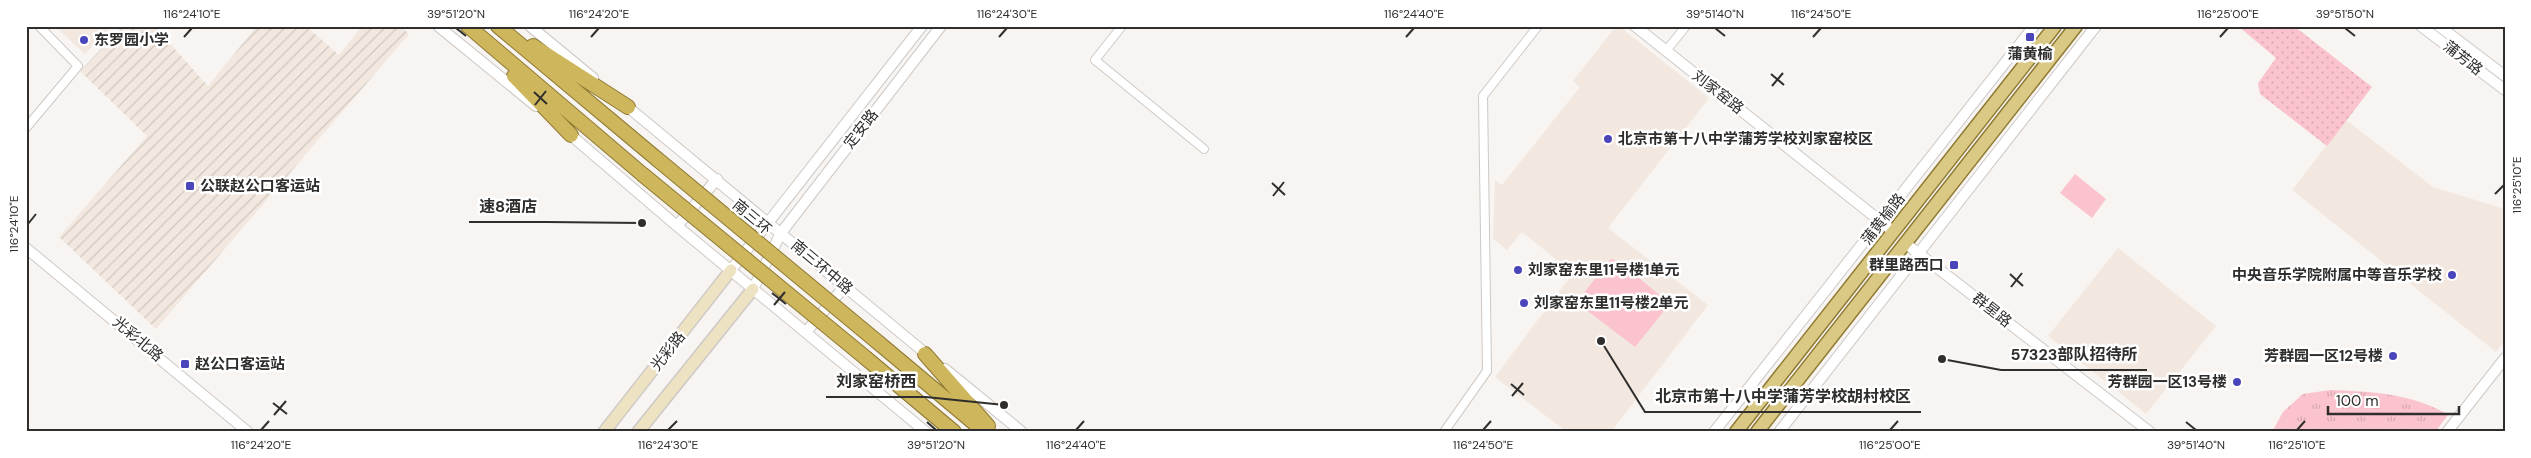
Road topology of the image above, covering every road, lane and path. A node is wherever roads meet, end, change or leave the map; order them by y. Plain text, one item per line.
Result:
1 (39, 26) edge
2 (438, 26) edge
3 (468, 26) edge
4 (498, 26) edge
5 (502, 26) edge
6 (530, 26) edge
7 (922, 26) edge
8 (941, 26) edge
9 (1122, 26) edge
10 (1538, 26) edge
11 (1635, 26) edge
12 (1686, 26) edge
13 (2034, 26) edge
14 (2055, 26) edge
15 (2076, 26) edge
16 (2096, 26) edge
17 (2421, 26) edge
18 (2440, 26) edge
19 (1666, 51) junction
20 (2505, 76) edge
21 (2505, 90) edge
22 (628, 107) junction
23 (27, 125) edge
24 (571, 135) junction
25 (1204, 149) dead end
26 (716, 179) junction
27 (1880, 221) junction
28 (769, 222) junction
29 (677, 226) junction
30 (781, 232) junction
31 (1894, 232) junction
32 (1905, 243) junction
33 (26, 248) edge
34 (1918, 254) junction
35 (731, 270) junction
36 (844, 286) junction
37 (753, 289) junction
38 (806, 332) junction
39 (925, 354) junction
40 (2505, 358) edge
41 (248, 432) edge
42 (604, 432) edge
43 (638, 432) edge
44 (926, 432) edge
45 (954, 432) edge
46 (985, 432) edge
47 (993, 432) edge
48 (1022, 432) edge
49 (1444, 432) edge
50 (1714, 432) edge
51 (1736, 432) edge
52 (1757, 432) edge
53 (1779, 432) edge
54 (2150, 432) edge
55 (2447, 432) edge

1 - 23 street
2 - 24 street
3 - 24 highway
3 - 45 highway, bridge
4 - 46 highway, 南三环, bridge
5 - 22 highway
6 - 22 street, 南三环中路
7 - 28 street, 定安路
8 - 30 street, 定安路
9 - 25 street
10 - 49 street
11 - 19 street, 刘家窑路
12 - 19 street
13 - 27 street
14 - 31 main road, 蒲黄榆路
15 - 32 main road
16 - 34 street
17 - 21 street, 蒲芳路
18 - 20 street, 蒲芳路
19 - 27 street, 刘家窑路
22 - 26 street, 南三环中路
24 - 29 street
26 - 28 street, 南三环中路
26 - 29 street
27 - 31 street, 刘家窑路
27 - 50 street
28 - 30 street, 南三环中路
28 - 35 street, 定安路
29 - 35 street
30 - 36 street, 南三环中路
30 - 37 street, 定安路
31 - 51 main road, 蒲黄榆路
32 - 34 street, 群星路
32 - 52 main road
33 - 41 street, 光彩北路
34 - 53 street
34 - 54 street, 群星路
35 - 37 street
35 - 42 main road, 光彩路
36 - 38 street
36 - 39 street, 南三环中路
37 - 38 street
37 - 43 main road, 光彩路
38 - 44 street
39 - 47 highway
39 - 48 street, 南三环中路
40 - 55 street

